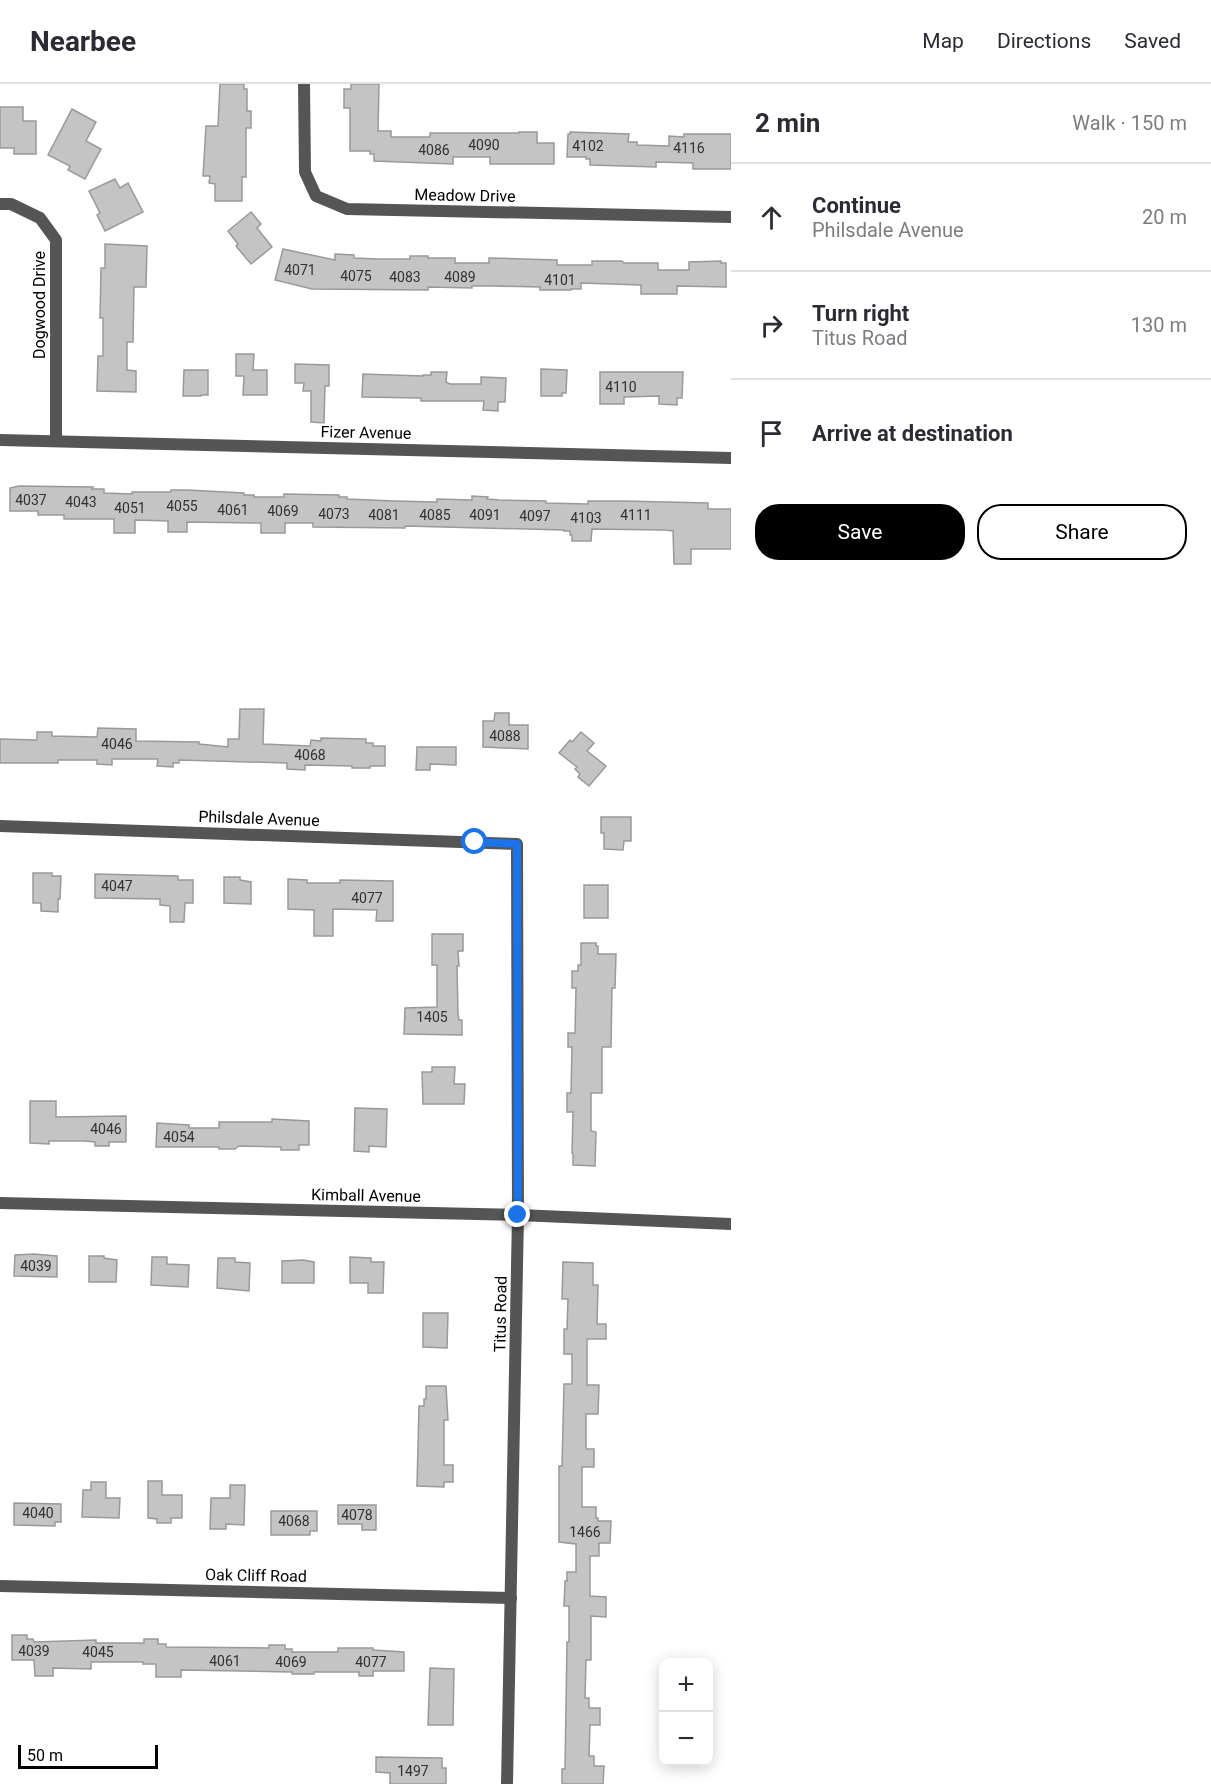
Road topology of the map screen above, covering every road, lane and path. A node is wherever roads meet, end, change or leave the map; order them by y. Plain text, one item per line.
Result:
1 (304, 84) edge
2 (0, 204) edge
3 (731, 218) edge
4 (0, 440) edge
5 (56, 441) junction
6 (731, 458) edge
7 (0, 826) edge
8 (517, 844) joint
9 (0, 1203) edge
10 (518, 1215) junction
11 (731, 1224) edge
12 (0, 1586) edge
13 (511, 1598) junction
14 (507, 1784) edge

1 - 3 street, Meadow Drive
2 - 5 street, Dogwood Drive
4 - 5 street, Fizer Avenue
5 - 6 street, Fizer Avenue
7 - 8 street, Philsdale Avenue
8 - 10 street, Titus Road
9 - 10 street, Kimball Avenue
10 - 11 street, Kimball Avenue
10 - 13 street, Titus Road
12 - 13 street, Oak Cliff Road
13 - 14 street, Titus Road

